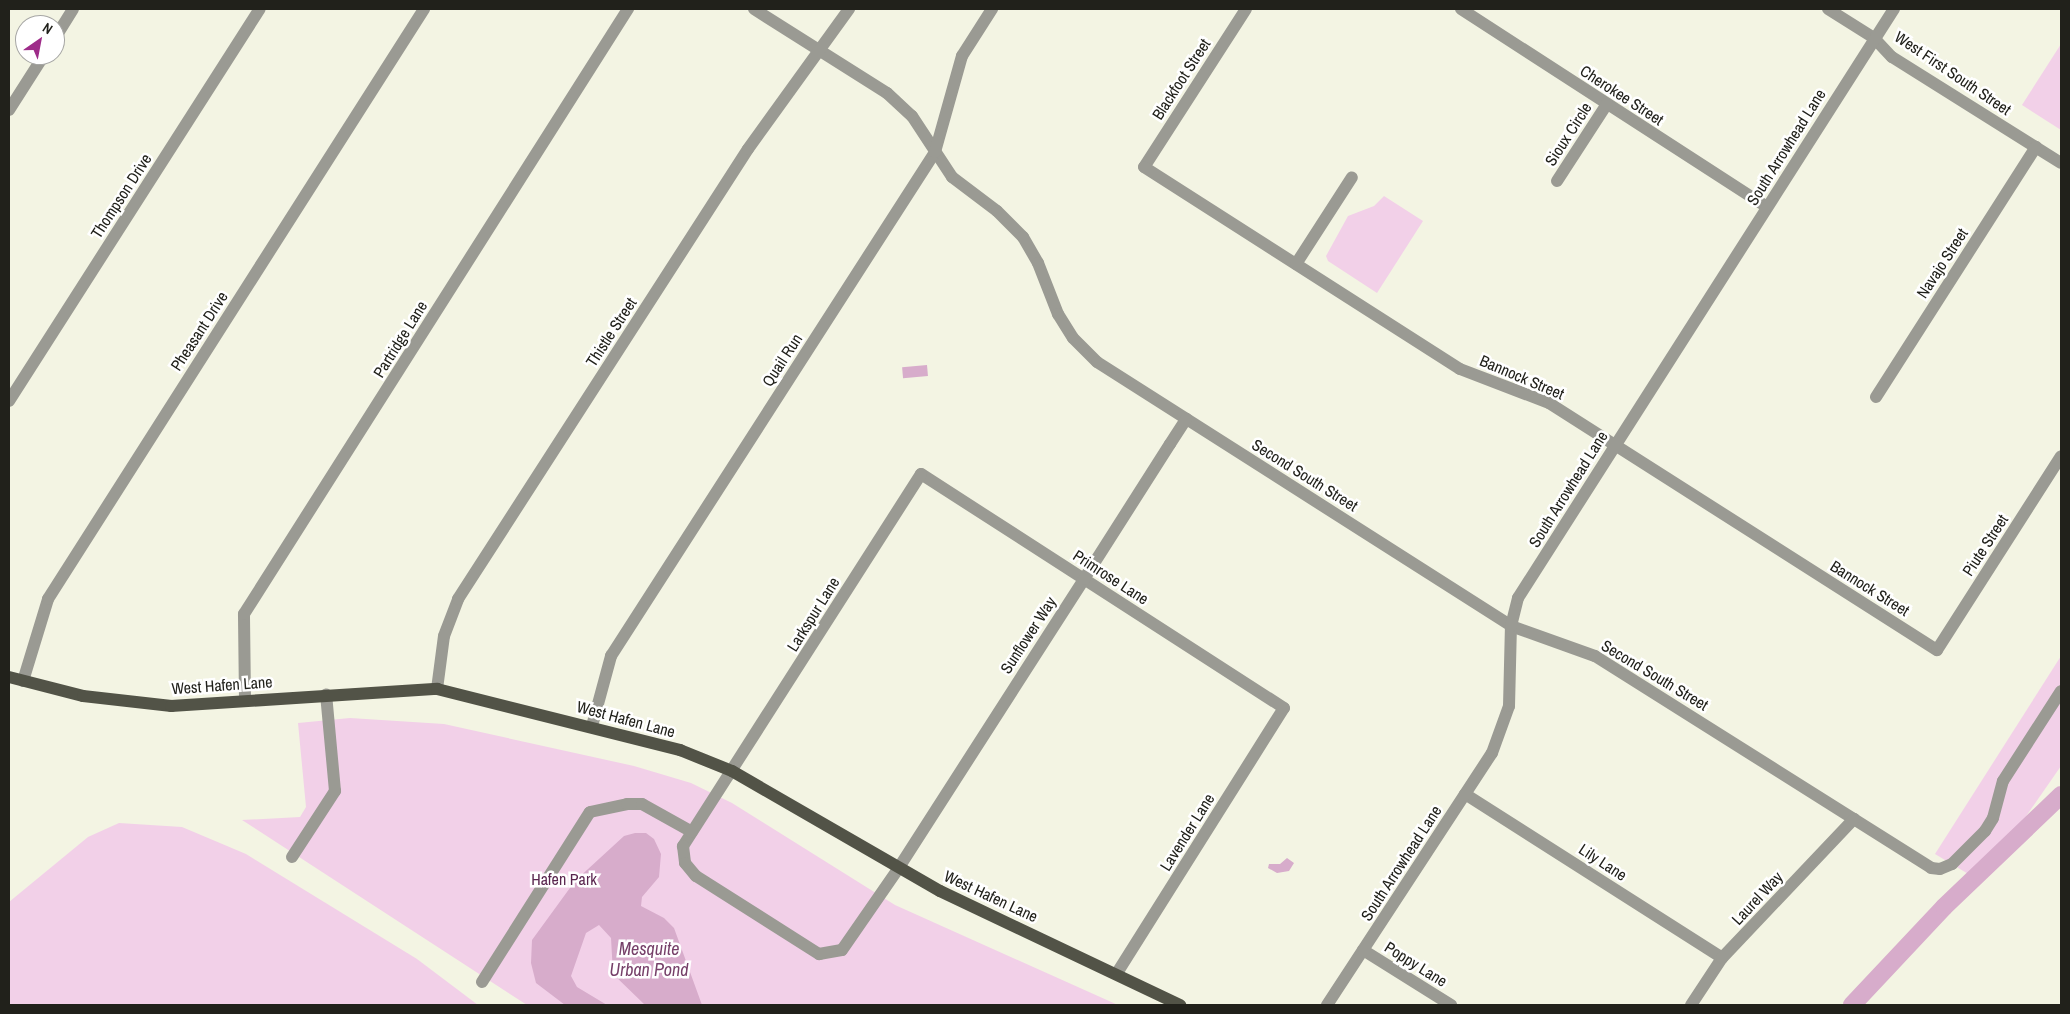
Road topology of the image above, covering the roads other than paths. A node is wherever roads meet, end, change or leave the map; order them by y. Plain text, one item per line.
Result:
1 (74, 9) edge
2 (260, 9) edge
3 (424, 9) edge
4 (628, 9) edge
5 (754, 9) edge
6 (849, 9) edge
7 (992, 9) edge
8 (1246, 9) edge
9 (1461, 9) edge
10 (1828, 9) edge
11 (1894, 9) edge
12 (65, 23) edge
13 (1874, 38) junction
14 (821, 51) junction
15 (38, 65) edge
16 (1607, 104) junction
17 (9, 110) edge
18 (2036, 147) junction
19 (935, 152) junction
20 (2061, 163) edge
21 (1144, 167) joint
22 (1352, 177) dead end
23 (1557, 181) dead end
24 (1767, 207) junction
25 (1296, 264) junction
26 (1876, 397) dead end
27 (9, 401) edge
28 (1186, 419) junction
29 (1615, 446) junction
30 (2061, 456) edge
31 (921, 474) joint
32 (1084, 579) junction
33 (1511, 626) junction
34 (1937, 650) joint
35 (9, 677) edge
36 (23, 681) junction
37 (438, 689) junction
38 (2061, 691) edge
39 (326, 694) junction
40 (245, 699) junction
41 (1284, 708) joint
42 (592, 726) junction
43 (732, 771) junction
44 (1466, 794) junction
45 (1854, 819) junction
46 (692, 832) junction
47 (292, 857) dead end
48 (898, 869) junction
49 (1363, 950) junction
50 (1722, 958) junction
51 (1117, 972) junction
52 (482, 982) dead end
53 (1180, 1005) edge
54 (1327, 1005) edge
55 (1452, 1005) edge
56 (1691, 1005) edge

1 - 12 street
2 - 27 street, Thompson Drive
3 - 36 street, Pheasant Drive
4 - 40 street, Partridge Lane
5 - 14 street, Second South Street
6 - 14 street, Thistle Street
7 - 19 street, Quail Run
8 - 21 street, Blackfoot Street
9 - 16 street, Cherokee Street
10 - 13 street, West First South Street
11 - 13 street, South Arrowhead Lane
13 - 18 street, West First South Street
13 - 24 street, South Arrowhead Lane
14 - 19 street, Second South Street
14 - 37 street, Thistle Street
15 - 17 street
16 - 23 street, Sioux Circle
16 - 24 street, Cherokee Street
18 - 20 street, West First South Street
18 - 26 street, Navajo Street
19 - 28 street, Second South Street
19 - 42 street, Quail Run
21 - 25 street, Bannock Street
22 - 25 street
24 - 29 street, South Arrowhead Lane
25 - 29 street, Bannock Street
28 - 32 street, Sunflower Way
28 - 33 street, Second South Street
29 - 33 street, South Arrowhead Lane
29 - 34 street, Bannock Street
30 - 34 street, Piute Street
31 - 32 street, Primrose Lane
31 - 43 street, Larkspur Lane
32 - 41 street, Primrose Lane
32 - 48 street, Sunflower Way
33 - 44 street, South Arrowhead Lane
33 - 45 street, Second South Street
35 - 36 main road, West Hafen Lane
36 - 40 main road, West Hafen Lane
37 - 39 main road, West Hafen Lane
37 - 42 main road, West Hafen Lane
38 - 45 street, Second South Street
39 - 40 main road, West Hafen Lane
39 - 47 street
41 - 51 street, Lavender Lane
42 - 43 main road, West Hafen Lane
43 - 46 street, Larkspur Lane
43 - 48 main road, West Hafen Lane
44 - 49 street, South Arrowhead Lane
44 - 50 street, Lily Lane
45 - 50 street, Laurel Way
46 - 48 street, Sunflower Way
46 - 52 street
48 - 51 main road, West Hafen Lane
49 - 54 street, South Arrowhead Lane
49 - 55 street, Poppy Lane
50 - 56 street, Laurel Way
51 - 53 main road, West Hafen Lane

